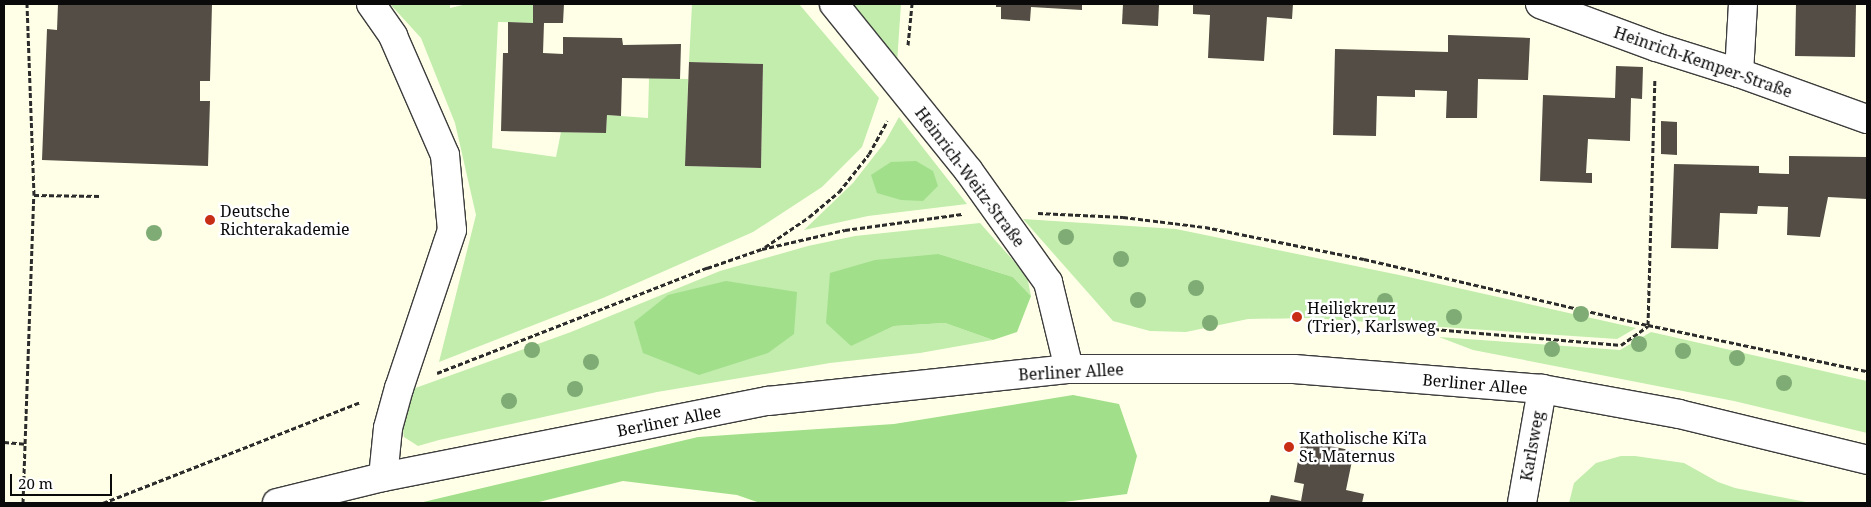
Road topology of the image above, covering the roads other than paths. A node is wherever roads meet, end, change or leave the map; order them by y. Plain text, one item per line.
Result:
1 (371, 4) edge
2 (834, 4) edge
3 (1540, 4) edge
4 (1742, 4) edge
5 (1739, 73) junction
6 (1867, 119) edge
7 (1070, 369) junction
8 (1542, 389) junction
9 (1867, 460) edge
10 (383, 477) junction
11 (278, 503) edge
12 (1522, 503) edge

1 - 10 street
2 - 7 street, Heinrich-Weitz-Straße
3 - 5 street, Heinrich-Kemper-Straße
4 - 5 street
5 - 6 street, Heinrich-Kemper-Straße
7 - 8 street, Berliner Allee
7 - 10 street, Berliner Allee
8 - 9 street, Berliner Allee
8 - 12 street, Karlsweg
10 - 11 street, Berliner Allee

